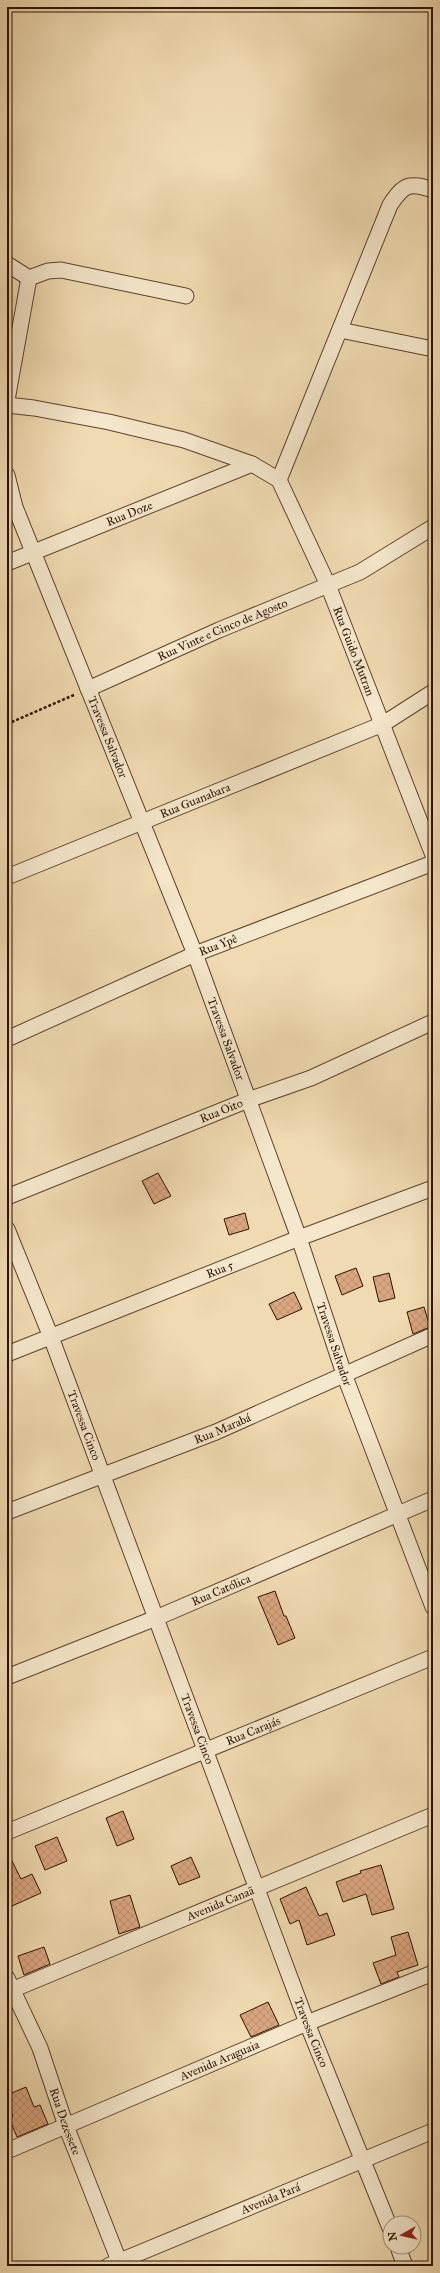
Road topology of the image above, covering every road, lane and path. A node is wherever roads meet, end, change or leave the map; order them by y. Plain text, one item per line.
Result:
1 (433, 190) edge
2 (7, 264) edge
3 (29, 278) junction
4 (186, 296) dead end
5 (340, 330) junction
6 (433, 349) edge
7 (7, 400) edge
8 (7, 405) edge
9 (252, 464) junction
10 (7, 475) edge
11 (279, 480) junction
12 (433, 528) edge
13 (33, 552) junction
14 (7, 563) edge
15 (328, 585) junction
16 (88, 689) junction
17 (433, 692) edge
18 (7, 724) edge
19 (383, 724) junction
20 (141, 821) junction
21 (433, 855) edge
22 (433, 863) edge
23 (7, 877) edge
24 (195, 954) junction
25 (433, 1022) edge
26 (7, 1039) edge
27 (248, 1100) junction
28 (433, 1188) edge
29 (7, 1196) edge
30 (7, 1229) edge
31 (299, 1238) junction
32 (433, 1335) edge
33 (51, 1337) junction
34 (7, 1354) edge
35 (344, 1374) junction
36 (104, 1476) junction
37 (433, 1499) edge
38 (7, 1512) edge
39 (396, 1513) junction
40 (433, 1607) edge
41 (156, 1618) junction
42 (433, 1657) edge
43 (7, 1677) edge
44 (205, 1749) junction
45 (433, 1815) edge
46 (7, 1832) edge
47 (256, 1888) junction
48 (433, 1973) edge
49 (8, 1986) edge
50 (307, 2024) junction
51 (66, 2126) junction
52 (433, 2131) edge
53 (7, 2151) edge
54 (362, 2159) junction
55 (385, 2215) edge
56 (401, 2255) edge
57 (116, 2264) edge
58 (406, 2266) edge

1 - 5 street
2 - 3 street
3 - 4 street
3 - 7 street
5 - 6 street
5 - 11 street
8 - 9 street
9 - 11 street
9 - 13 street, Rua Doze
10 - 13 street, Travessa Salvador
11 - 15 street, Rua Guido Mutran
12 - 15 street, Rua Vinte e Cinco de Agosto
13 - 14 street, Rua Doze
13 - 16 street, Travessa Salvador
15 - 16 street, Rua Vinte e Cinco de Agosto
15 - 19 street, Rua Guido Mutran
16 - 18 path
16 - 20 street, Travessa Salvador
17 - 19 street, Rua Guanabara
19 - 20 street, Rua Guanabara
19 - 21 street, Rua Guido Mutran
20 - 23 street, Rua Guanabara
20 - 24 street, Travessa Salvador
22 - 24 street, Rua Ypê
24 - 26 street, Rua Ypê
24 - 27 street, Travessa Salvador
25 - 27 street, Rua Oito
27 - 29 street, Rua Oito
27 - 31 street, Travessa Salvador
28 - 31 street, Rua 5
30 - 33 street, Travessa Cinco
31 - 33 street, Rua 5
31 - 35 street, Travessa Salvador
32 - 35 street, Rua Marabá
33 - 34 street, Rua 5
33 - 36 street, Travessa Cinco
35 - 36 street, Rua Marabá
35 - 39 street, Travessa Salvador
36 - 38 street, Rua Marabá
36 - 41 street, Travessa Cinco
37 - 39 street, Rua Católica
39 - 40 street, Travessa Salvador
39 - 41 street, Rua Católica
41 - 43 street, Rua Católica
41 - 44 street, Travessa Cinco
42 - 44 street, Rua Carajás
44 - 46 street, Rua Carajás
44 - 47 street, Travessa Cinco
45 - 47 street, Avenida Canaã
47 - 49 street, Avenida Canaã
47 - 50 street, Travessa Cinco
48 - 50 street, Avenida Araguaia
49 - 51 street, Rua Dezessete
50 - 51 street, Avenida Araguaia
50 - 54 street, Travessa Cinco
51 - 53 street, Avenida Araguaia
51 - 57 street, Rua Dezessete
52 - 54 street, Avenida Pará
54 - 55 street, Travessa Cinco
54 - 57 street, Avenida Pará
56 - 58 street

